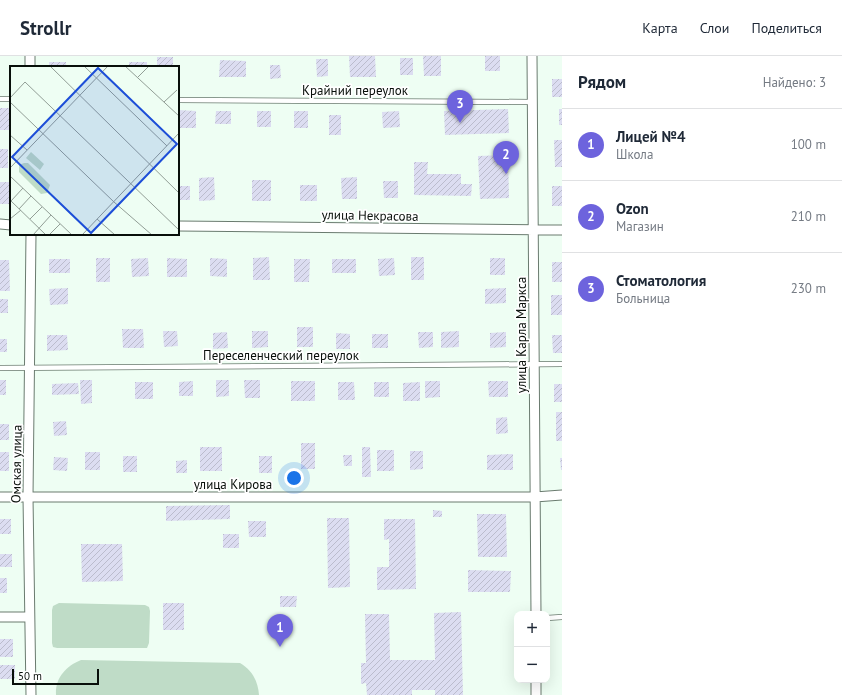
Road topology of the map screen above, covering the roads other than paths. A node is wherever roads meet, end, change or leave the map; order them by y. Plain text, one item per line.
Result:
1 (532, 56) edge
2 (179, 100) edge
3 (532, 102) junction
4 (179, 226) edge
5 (533, 230) junction
6 (562, 230) edge
7 (31, 235) edge
8 (534, 364) junction
9 (562, 364) edge
10 (30, 367) junction
11 (0, 368) edge
12 (562, 495) edge
13 (0, 497) edge
14 (28, 497) junction
15 (535, 497) junction
16 (536, 611) edge
17 (0, 617) edge
18 (29, 617) junction
19 (562, 617) edge
20 (550, 618) edge
21 (536, 683) edge
22 (31, 695) edge
23 (536, 695) edge

1 - 3 street, улица Карла Маркса
2 - 3 lane, Крайний переулок
3 - 5 street, улица Карла Маркса
4 - 5 street, улица Некрасова
5 - 6 street, улица Некрасова
5 - 8 street, улица Карла Маркса
7 - 10 street, Омская улица
8 - 9 lane, Переселенческий переулок
8 - 10 lane, Переселенческий переулок
8 - 15 street, улица Карла Маркса
10 - 11 lane, Переселенческий переулок
10 - 14 street, Омская улица
12 - 15 street, улица Кирова
13 - 14 street, улица Кирова
14 - 15 street, улица Кирова
14 - 18 street, Омская улица
15 - 16 street, улица Карла Маркса
17 - 18 street
18 - 22 street, Омская улица
19 - 20 lane
21 - 23 street

